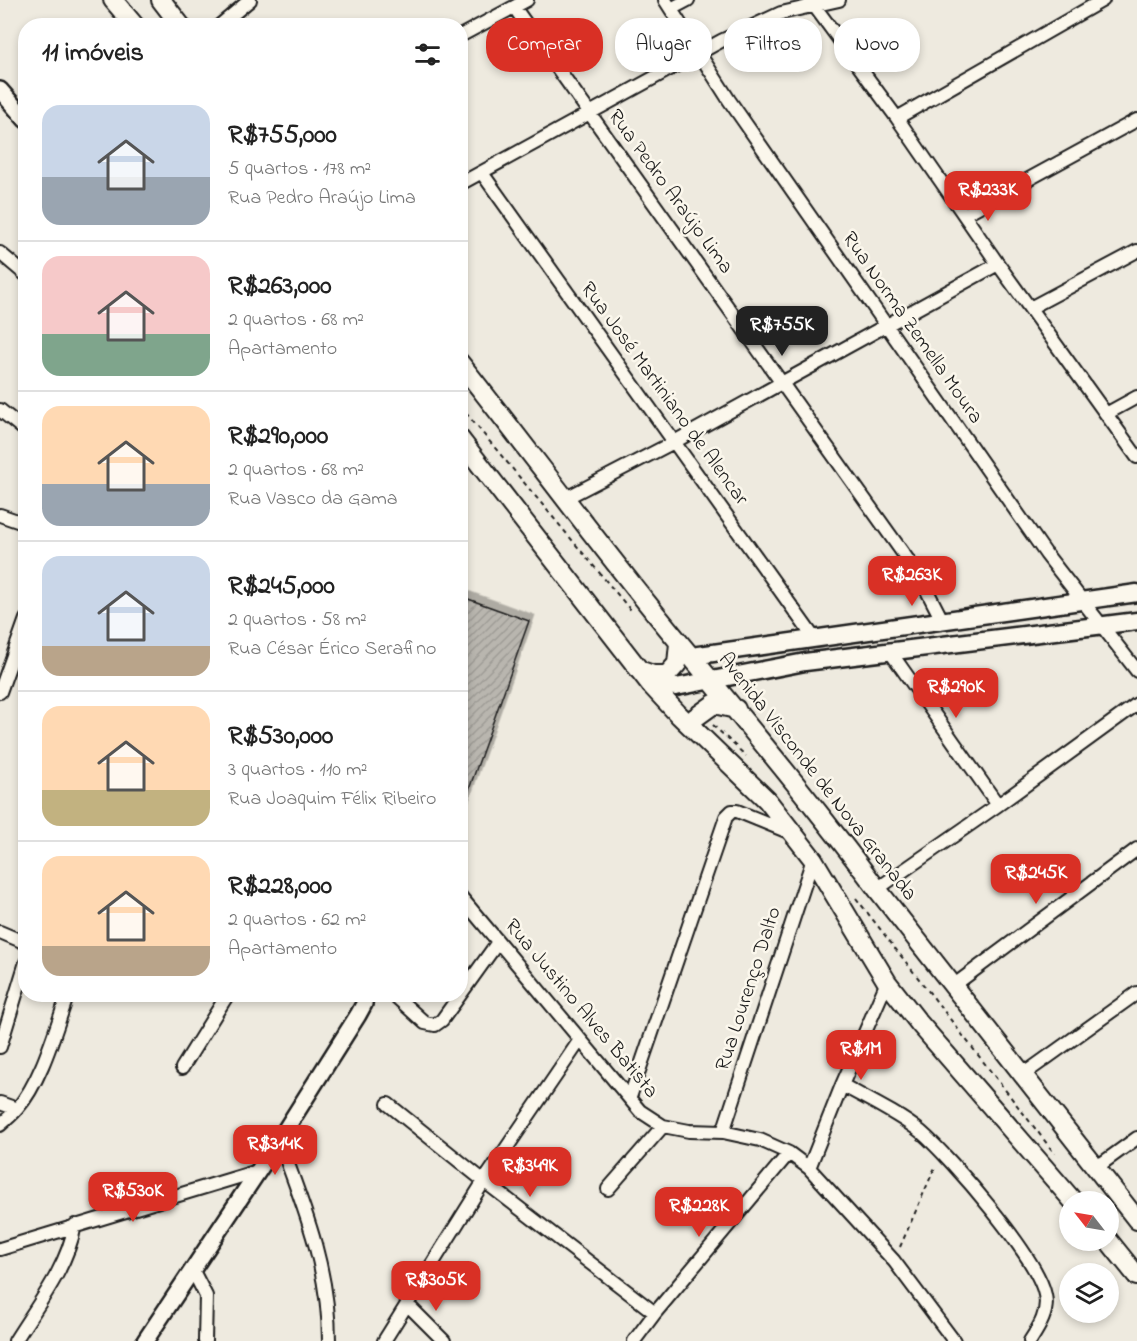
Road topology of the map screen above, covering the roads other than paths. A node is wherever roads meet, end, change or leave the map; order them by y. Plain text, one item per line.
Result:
1 (113, 0) edge
2 (160, 0) edge
3 (250, 0) edge
4 (527, 0) edge
5 (688, 0) edge
6 (838, 0) edge
7 (1103, 0) edge
8 (812, 3) edge
9 (668, 5) edge
10 (514, 7) junction
11 (128, 18) edge
12 (175, 18) edge
13 (229, 18) edge
14 (676, 18) edge
15 (468, 32) edge
16 (712, 46) edge
17 (666, 72) edge
18 (711, 72) edge
19 (0, 90) edge
20 (18, 111) edge
21 (589, 114) junction
22 (897, 118) junction
23 (1137, 120) edge
24 (482, 173) junction
25 (468, 180) edge
26 (965, 214) junction
27 (1137, 251) edge
28 (0, 253) edge
29 (998, 264) junction
30 (18, 268) edge
31 (1030, 308) junction
32 (887, 325) junction
33 (468, 373) edge
34 (782, 382) junction
35 (1137, 397) edge
36 (0, 410) edge
37 (1106, 414) junction
38 (18, 425) edge
39 (674, 442) junction
40 (468, 449) edge
41 (1137, 457) edge
42 (566, 498) junction
43 (0, 515) edge
44 (18, 521) edge
45 (1137, 593) edge
46 (1082, 601) junction
47 (942, 620) junction
48 (1137, 621) edge
49 (1104, 627) junction
50 (814, 638) junction
51 (18, 642) edge
52 (686, 649) junction
53 (890, 650) junction
54 (639, 670) junction
55 (1137, 671) edge
56 (712, 680) junction
57 (651, 685) junction
58 (0, 693) edge
59 (1137, 704) edge
60 (736, 709) junction
61 (690, 725) junction
62 (998, 805) junction
63 (794, 834) junction
64 (1137, 849) edge
65 (813, 859) junction
66 (877, 889) junction
67 (468, 906) edge
68 (0, 932) edge
69 (18, 940) edge
70 (498, 942) junction
71 (887, 982) junction
72 (468, 984) edge
73 (953, 986) junction
74 (18, 988) edge
75 (1137, 993) edge
76 (65, 1002) edge
77 (223, 1002) edge
78 (364, 1002) edge
79 (402, 1002) edge
80 (455, 1002) edge
81 (580, 1040) junction
82 (0, 1047) edge
83 (182, 1068) dead end
84 (1024, 1074) junction
85 (842, 1085) junction
86 (630, 1096) junction
87 (0, 1103) edge
88 (388, 1104) dead end
89 (17, 1109) junction
90 (0, 1125) edge
91 (663, 1126) junction
92 (723, 1132) junction
93 (1137, 1137) edge
94 (279, 1140) junction
95 (789, 1153) junction
96 (1097, 1167) junction
97 (809, 1168) junction
98 (258, 1171) junction
99 (483, 1181) junction
100 (608, 1189) dead end
101 (1064, 1191) edge
102 (1137, 1220) edge
103 (75, 1225) junction
104 (0, 1249) edge
105 (1117, 1251) edge
106 (192, 1269) junction
107 (1137, 1276) edge
108 (407, 1304) junction
109 (655, 1313) junction
110 (15, 1341) edge
111 (145, 1341) edge
112 (205, 1341) edge
113 (329, 1341) edge
114 (384, 1341) edge
115 (444, 1341) edge
116 (634, 1341) edge
117 (954, 1341) edge
118 (1030, 1341) edge

1 - 11 main road
2 - 12 main road
3 - 13 street
4 - 10 street
5 - 9 street
6 - 8 street
7 - 22 street
8 - 16 street
8 - 22 street
9 - 14 street, Rua Norma Zemella Moura
10 - 15 street
10 - 21 street, Rua Pedro Araújo Lima
17 - 21 street
18 - 32 street, Rua Norma Zemella Moura
19 - 20 street
21 - 24 street
21 - 34 street, Rua Pedro Araújo Lima
22 - 26 street
23 - 26 street
24 - 25 street
24 - 39 street, Rua José Martiniano de Alencar
26 - 29 street
27 - 31 street
28 - 30 street
29 - 31 street
29 - 32 street
31 - 37 street
32 - 34 street
32 - 46 street, Rua Norma Zemella Moura
33 - 42 main road, Avenida Visconde de Nova Granada
34 - 39 street
34 - 47 street, Rua Pedro Araújo Lima
35 - 37 street
36 - 38 street
37 - 41 street
39 - 42 street
39 - 50 street, Rua José Martiniano de Alencar
40 - 54 main road
42 - 52 main road, Avenida Visconde de Nova Granada
43 - 44 street
45 - 46 main road
46 - 47 main road
46 - 49 street, Rua Norma Zemella Moura
47 - 50 main road
48 - 49 main road
49 - 53 main road
49 - 55 street, Rua Norma Zemella Moura
50 - 52 main road
51 - 58 street
52 - 54 main road
52 - 56 main road, Avenida Visconde de Nova Granada
53 - 56 main road
53 - 62 street
54 - 57 main road
56 - 57 main road
56 - 60 main road, Avenida Visconde de Nova Granada
57 - 61 main road
59 - 62 street
60 - 61 main road
60 - 66 main road, Avenida Visconde de Nova Granada
61 - 63 main road
62 - 66 street
63 - 65 main road
63 - 86 street
64 - 73 street
65 - 71 main road
65 - 92 street, Rua Lourenço Dalto
66 - 73 main road, Avenida Visconde de Nova Granada
67 - 70 street, Rua Justino Alves Batista
68 - 69 street
70 - 72 street
70 - 81 street, Rua Justino Alves Batista
71 - 85 street
71 - 101 main road
73 - 84 main road, Avenida Visconde de Nova Granada
74 - 82 street
75 - 84 street
76 - 89 street
77 - 83 street
78 - 94 street
79 - 80 street
81 - 86 street, Rua Justino Alves Batista
81 - 99 street
84 - 96 main road, Avenida Visconde de Nova Granada
85 - 97 street
85 - 118 street
86 - 91 street, Rua Justino Alves Batista
87 - 89 street
88 - 99 street
89 - 90 street
91 - 92 street, Rua Justino Alves Batista
91 - 100 street
92 - 95 street, Rua Justino Alves Batista
93 - 96 street
94 - 98 street
94 - 113 street
95 - 97 street, Rua Justino Alves Batista
95 - 109 street
96 - 102 main road, Avenida Visconde de Nova Granada
97 - 117 street, Rua Justino Alves Batista
98 - 103 street
98 - 106 street
99 - 108 street
99 - 109 street
103 - 104 street
103 - 110 street
105 - 107 main road
106 - 111 street
106 - 112 street
108 - 114 street
108 - 115 street
109 - 116 street

